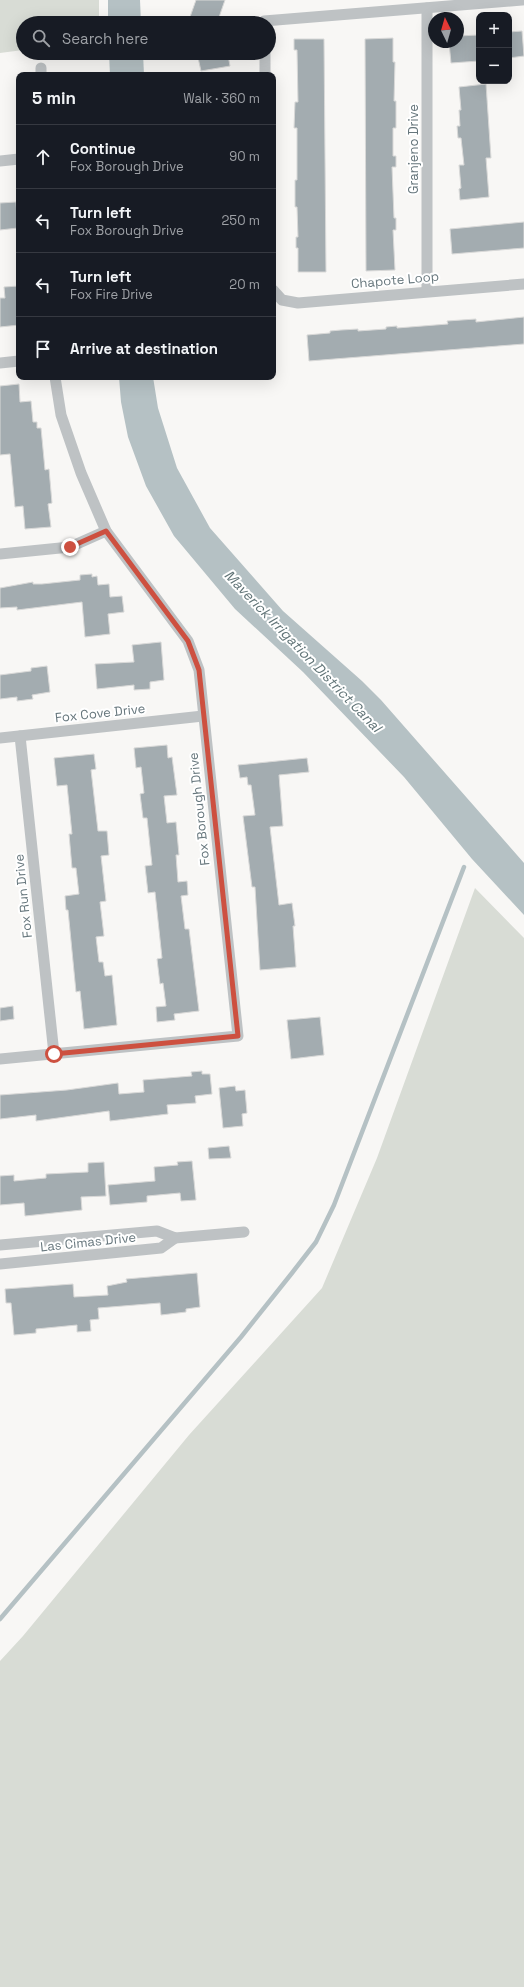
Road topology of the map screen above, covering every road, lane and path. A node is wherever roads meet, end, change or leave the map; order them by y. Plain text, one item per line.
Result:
1 (522, 0) edge
2 (427, 8) junction
3 (276, 21) edge
4 (264, 60) edge
5 (265, 72) edge
6 (16, 159) edge
7 (0, 161) edge
8 (524, 284) edge
9 (427, 291) junction
10 (276, 293) edge
11 (16, 361) edge
12 (0, 363) edge
13 (55, 380) edge
14 (106, 531) junction
15 (0, 554) edge
16 (203, 716) junction
17 (20, 736) junction
18 (0, 738) edge
19 (54, 1054) junction
20 (0, 1059) edge
21 (244, 1232) dead end
22 (80, 1238) junction
23 (175, 1238) junction
24 (2, 1245) edge
25 (82, 1256) junction
26 (2, 1264) edge

1 - 2 street
2 - 3 street
2 - 9 street, Granjeno Drive
4 - 5 street
6 - 7 street
8 - 9 street, Chapote Loop
9 - 10 street, Chapote Loop
11 - 12 street
13 - 14 street, Fox Borough Drive
14 - 15 street
14 - 16 street, Fox Borough Drive
16 - 17 street, Fox Cove Drive
16 - 19 street, Fox Borough Drive
17 - 18 street, Fox Cove Drive
17 - 19 street, Fox Run Drive
19 - 20 street, Fox Borough Drive
21 - 23 street, Las Cimas Drive
22 - 23 street, Las Cimas Drive
22 - 24 street, Las Cimas Drive
22 - 25 street
23 - 25 street, Las Cimas Drive
24 - 26 street
25 - 26 street, Las Cimas Drive

